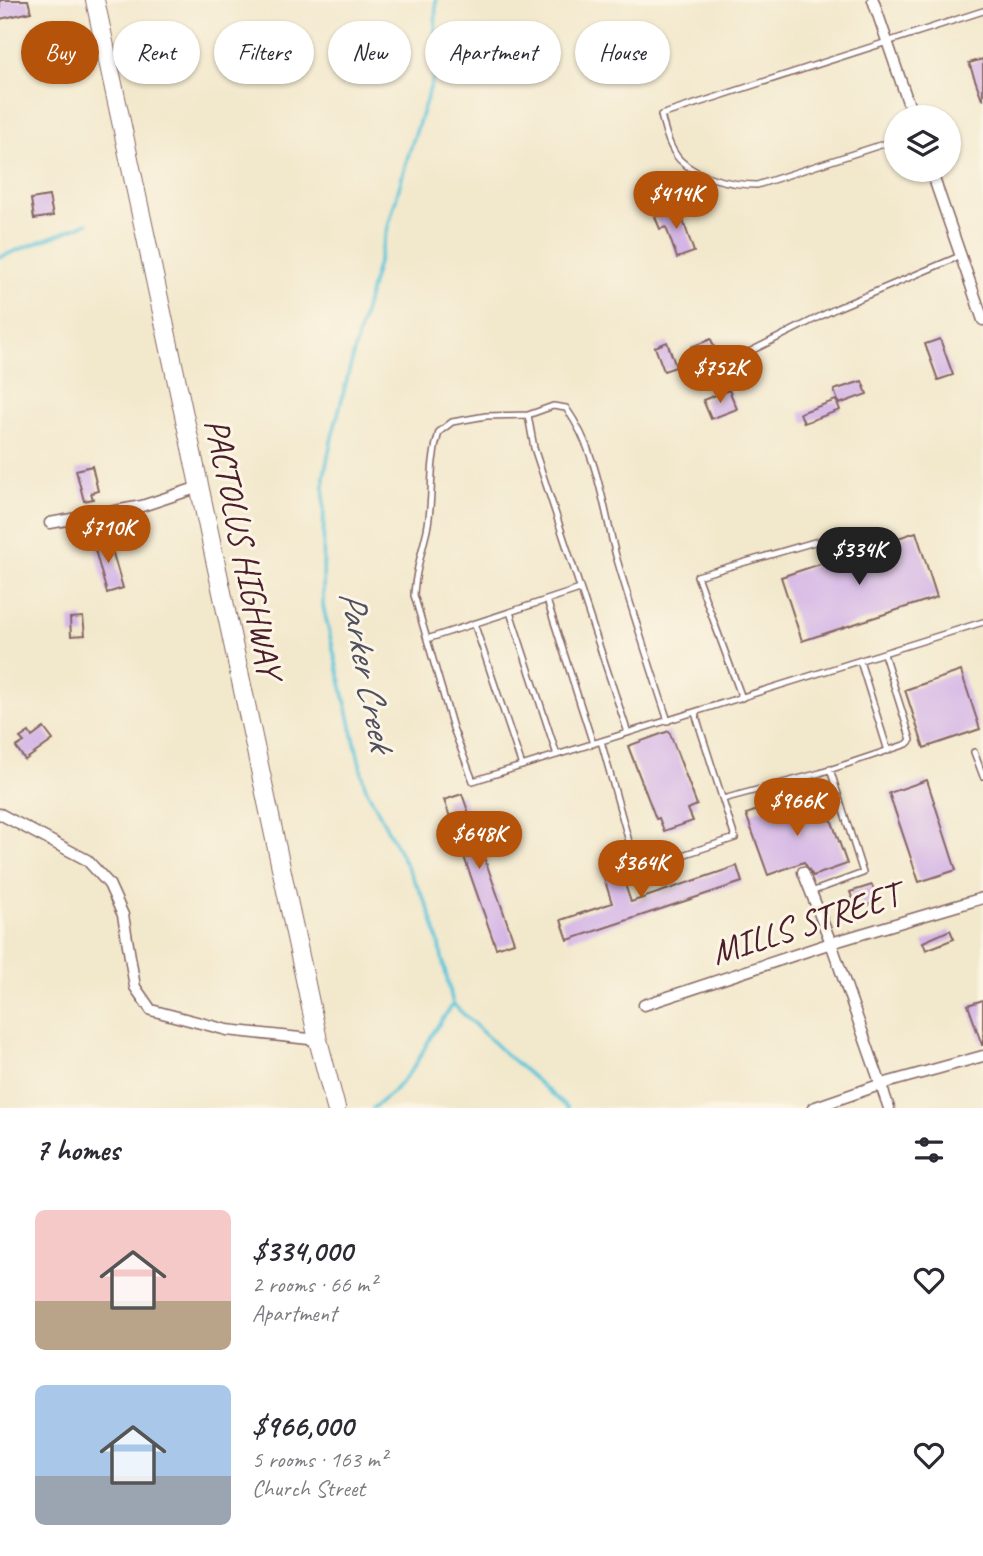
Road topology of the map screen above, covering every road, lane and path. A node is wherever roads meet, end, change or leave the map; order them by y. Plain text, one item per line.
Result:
1 (95, 0) edge
2 (873, 0) edge
3 (983, 11) edge
4 (886, 41) junction
5 (909, 105) edge
6 (884, 144) edge
7 (935, 182) edge
8 (960, 256) junction
9 (983, 320) edge
10 (737, 358) dead end
11 (528, 415) junction
12 (199, 487) junction
13 (50, 523) dead end
14 (825, 539) dead end
15 (580, 589) junction
16 (547, 600) junction
17 (510, 612) junction
18 (983, 622) edge
19 (474, 623) junction
20 (427, 639) junction
21 (884, 654) junction
22 (860, 661) junction
23 (742, 698) junction
24 (695, 713) junction
25 (668, 721) junction
26 (628, 733) junction
27 (601, 741) junction
28 (593, 744) junction
29 (888, 751) junction
30 (975, 752) dead end
31 (557, 755) junction
32 (522, 766) junction
33 (830, 769) junction
34 (983, 776) edge
35 (723, 799) junction
36 (0, 814) edge
37 (803, 872) dead end
38 (811, 892) junction
39 (983, 898) edge
40 (831, 943) junction
41 (644, 1005) dead end
42 (318, 1040) junction
43 (983, 1056) edge
44 (882, 1084) junction
45 (336, 1108) edge
46 (813, 1108) edge
47 (889, 1108) edge

1 - 12 main road, PACTOLUS HIGHWAY
2 - 4 street
3 - 4 lane
4 - 5 street
4 - 6 lane
7 - 8 street
8 - 9 street
8 - 10 lane
11 - 15 lane
11 - 20 lane
11 - 25 lane
12 - 13 street
12 - 42 main road, PACTOLUS HIGHWAY
14 - 23 lane
15 - 16 lane
15 - 26 lane
16 - 17 lane
16 - 28 lane
17 - 19 lane
17 - 31 lane
18 - 21 lane
19 - 20 lane
19 - 32 lane
20 - 32 lane
21 - 22 lane
21 - 29 lane
22 - 23 lane
22 - 29 lane
23 - 24 lane
24 - 25 lane
24 - 35 lane
25 - 26 lane
26 - 27 lane
27 - 28 lane
27 - 35 lane
28 - 31 lane
29 - 33 lane
30 - 34 lane
31 - 32 lane
33 - 35 lane
33 - 38 lane
36 - 42 street
37 - 38 street
38 - 40 street
39 - 40 street, MILLS STREET
40 - 41 street, MILLS STREET
40 - 44 street
42 - 45 main road, PACTOLUS HIGHWAY
43 - 44 street
44 - 46 street
44 - 47 street

